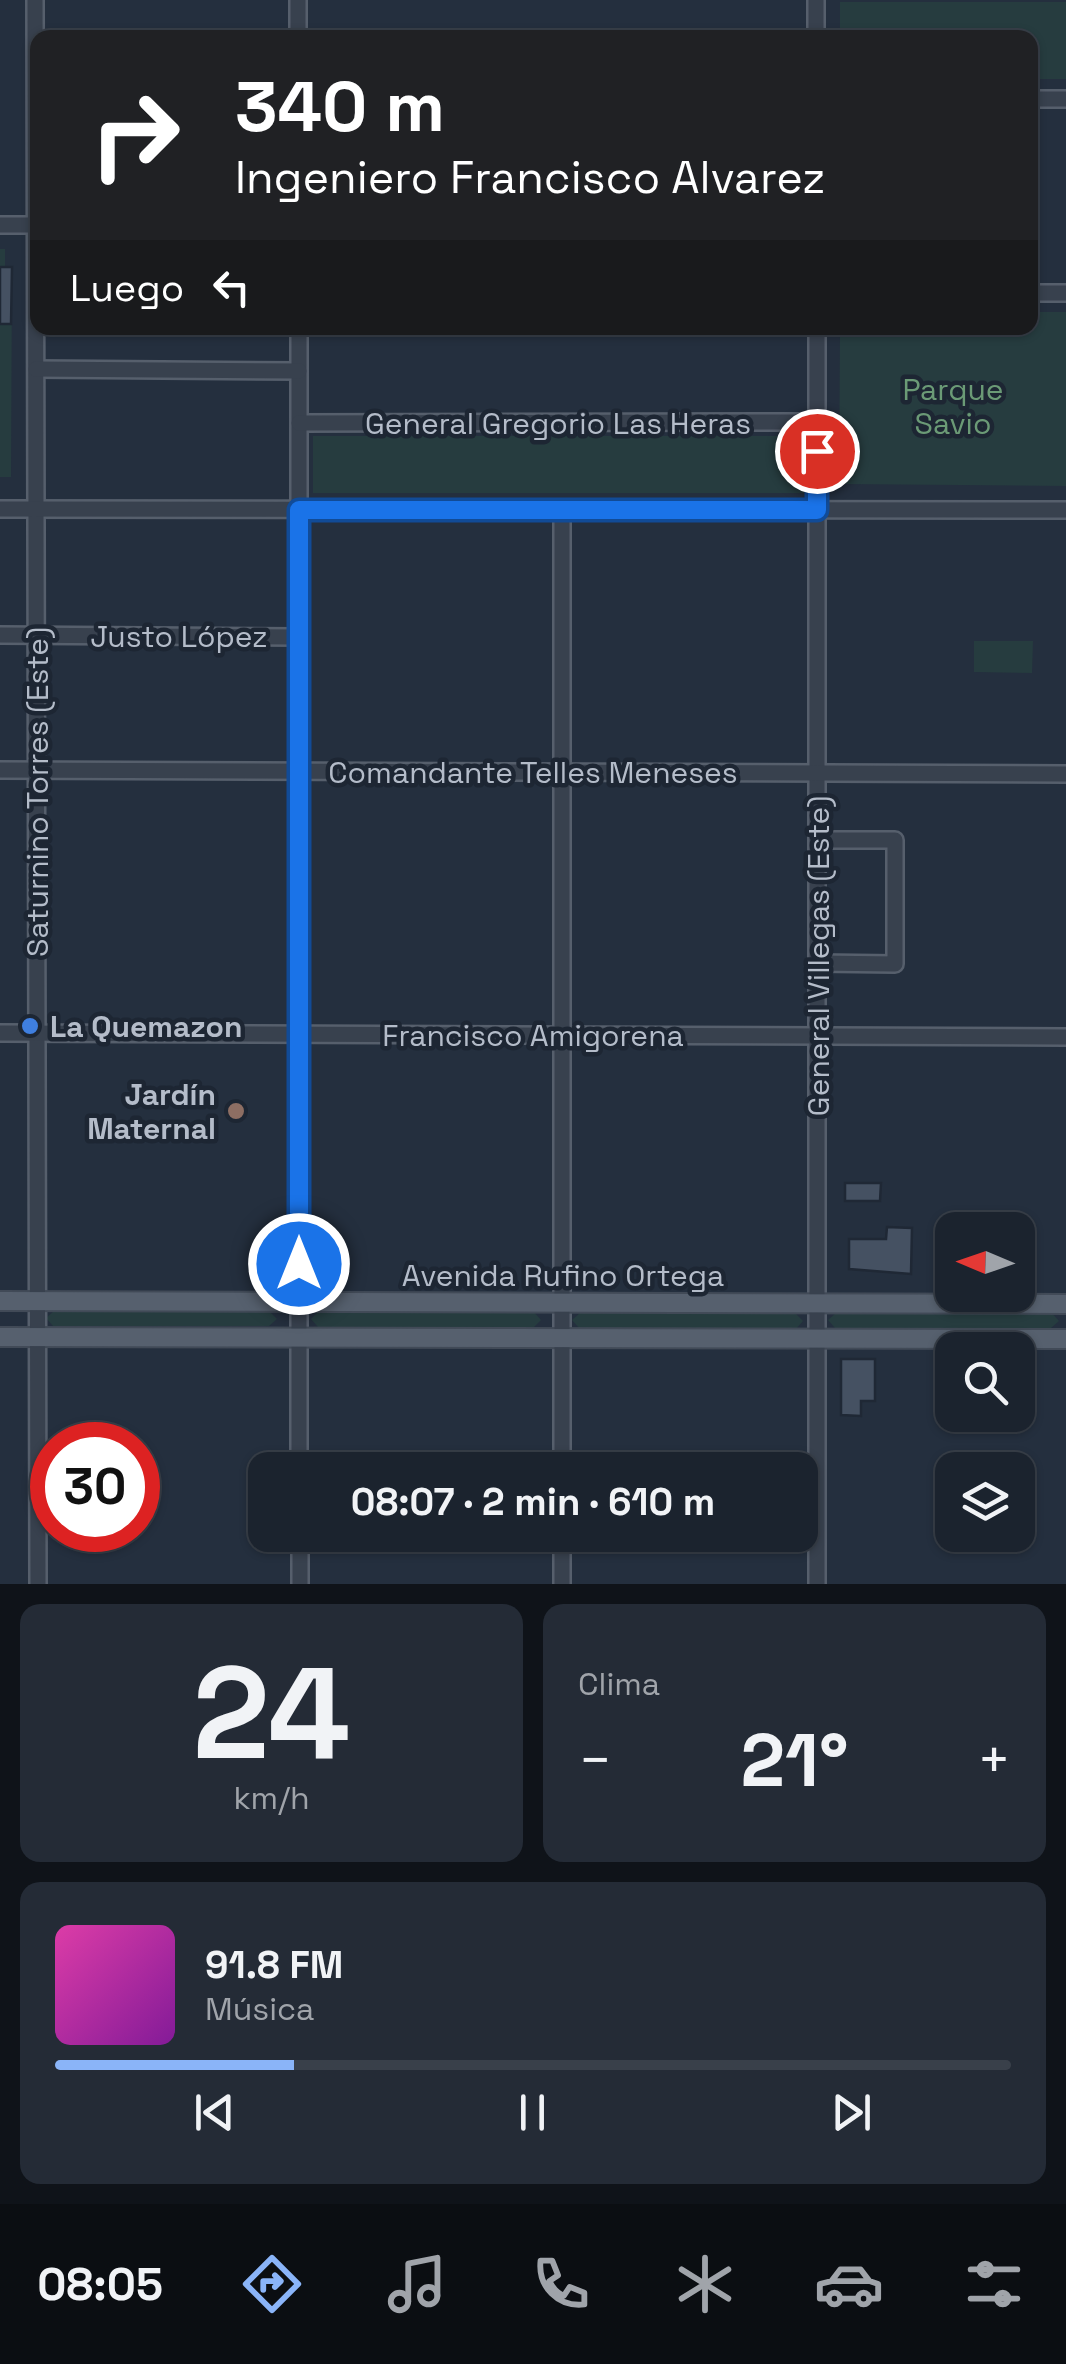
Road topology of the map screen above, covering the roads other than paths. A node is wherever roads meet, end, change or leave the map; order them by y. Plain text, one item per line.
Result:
1 (36, 0) edge
2 (298, 0) edge
3 (816, 0) edge
4 (36, 30) edge
5 (298, 30) edge
6 (816, 30) edge
7 (1066, 99) edge
8 (1038, 100) edge
9 (0, 225) edge
10 (30, 225) edge
11 (1038, 293) edge
12 (1066, 293) edge
13 (36, 335) edge
14 (298, 335) edge
15 (817, 335) edge
16 (36, 369) junction
17 (299, 371) junction
18 (817, 422) junction
19 (298, 423) junction
20 (0, 509) edge
21 (36, 510) junction
22 (299, 510) junction
23 (562, 510) junction
24 (817, 510) junction
25 (1066, 510) edge
26 (0, 635) edge
27 (36, 635) junction
28 (299, 637) junction
29 (0, 770) edge
30 (36, 770) junction
31 (299, 771) junction
32 (562, 772) junction
33 (818, 773) junction
34 (1066, 774) edge
35 (818, 840) junction
36 (818, 963) junction
37 (0, 1033) edge
38 (37, 1033) junction
39 (299, 1034) junction
40 (562, 1035) junction
41 (818, 1036) junction
42 (1066, 1037) edge
43 (0, 1301) edge
44 (37, 1302) junction
45 (299, 1302) junction
46 (562, 1303) junction
47 (818, 1304) junction
48 (1066, 1304) edge
49 (0, 1337) edge
50 (38, 1337) junction
51 (300, 1337) junction
52 (562, 1338) junction
53 (819, 1338) junction
54 (1066, 1339) edge
55 (300, 1452) edge
56 (562, 1452) edge
57 (300, 1552) edge
58 (562, 1552) edge
59 (38, 1584) edge
60 (300, 1584) edge
61 (562, 1584) edge
62 (817, 1584) edge

1 - 4 street, Saturnino Torres (Este)
2 - 5 street
3 - 6 street
7 - 8 street
9 - 10 street
11 - 12 street
13 - 16 street, Saturnino Torres (Este)
14 - 17 street
15 - 18 street, General Villegas (Este)
16 - 17 street
16 - 21 street, Saturnino Torres (Este)
17 - 19 street
18 - 19 street, General Gregorio Las Heras
18 - 24 street, General Villegas (Este)
19 - 22 street
20 - 21 street
21 - 22 street
21 - 27 street, Saturnino Torres (Este)
22 - 23 street
22 - 28 street
23 - 24 street
23 - 32 street
24 - 25 street
24 - 33 street, General Villegas (Este)
26 - 27 street, Justo López
27 - 28 street, Justo López
27 - 30 street, Saturnino Torres (Este)
28 - 31 street
29 - 30 street, Comandante Telles Meneses
30 - 31 street, Comandante Telles Meneses
30 - 38 street, Saturnino Torres (Este)
31 - 32 street, Comandante Telles Meneses
31 - 39 street
32 - 33 street, Comandante Telles Meneses
32 - 40 street
33 - 34 street, Comandante Telles Meneses
33 - 35 street, General Villegas (Este)
35 - 36 street, General Villegas (Este)
35 - 36 street
36 - 41 street, General Villegas (Este)
37 - 38 street, Francisco Amigorena
38 - 39 street, Francisco Amigorena
38 - 44 street, Saturnino Torres (Este)
39 - 40 street, Francisco Amigorena
39 - 45 street
40 - 41 street, Francisco Amigorena
40 - 46 street
41 - 42 street, Francisco Amigorena
41 - 47 street, General Villegas (Este)
43 - 44 main road, Avenida Rufino Ortega
44 - 45 main road, Avenida Rufino Ortega
44 - 50 street, Saturnino Torres (Este)
45 - 46 main road, Avenida Rufino Ortega
45 - 51 street
46 - 47 main road, Avenida Rufino Ortega
46 - 52 street
47 - 48 main road, Avenida Rufino Ortega
47 - 53 street, General Villegas (Este)
49 - 50 main road, Avenida Rufino Ortega
50 - 51 main road, Avenida Rufino Ortega
50 - 59 street, Saturnino Torres (Este)
51 - 52 main road, Avenida Rufino Ortega
51 - 55 street
52 - 53 main road, Avenida Rufino Ortega
52 - 56 street
53 - 54 main road, Avenida Rufino Ortega
53 - 62 street, General Villegas (Este)
57 - 60 street
58 - 61 street

